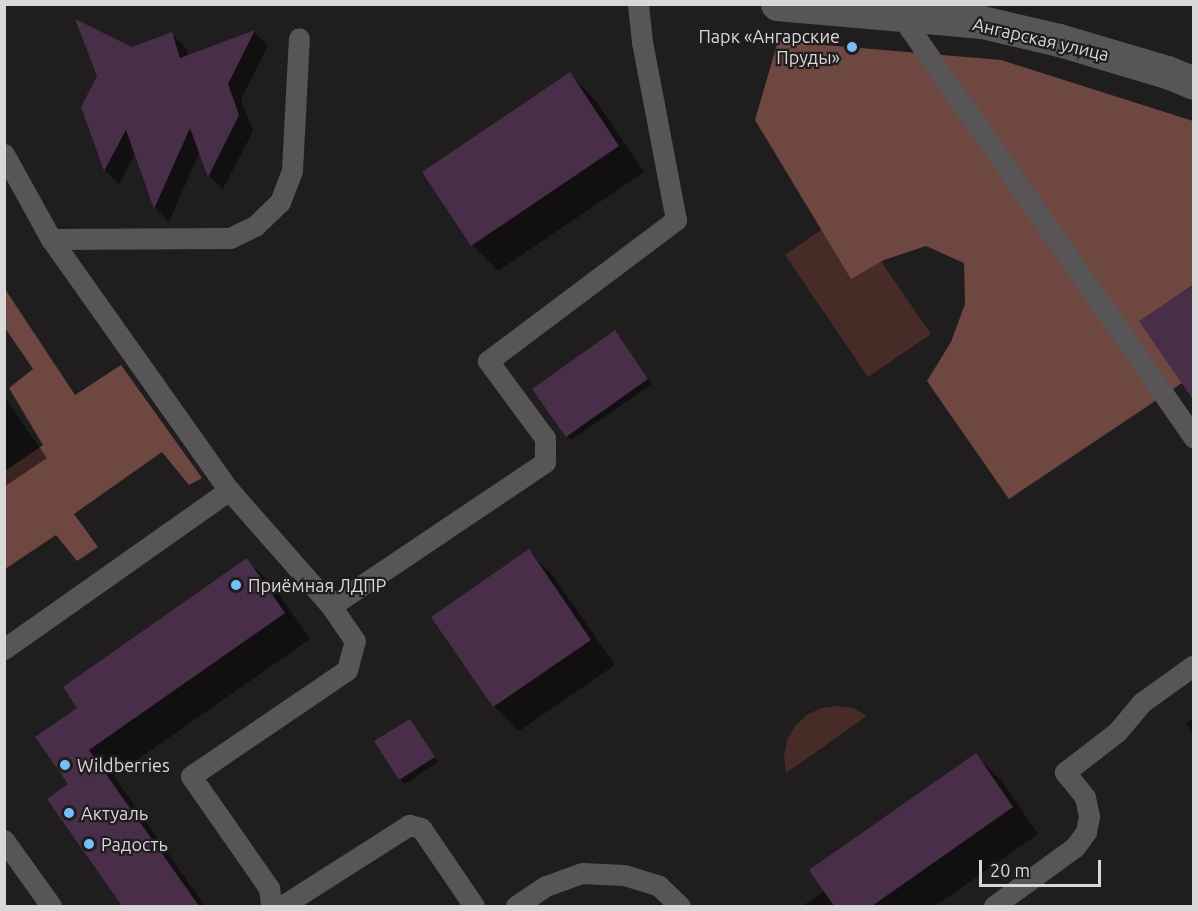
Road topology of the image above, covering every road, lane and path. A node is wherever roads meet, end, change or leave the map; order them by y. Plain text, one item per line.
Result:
1 (638, 4) edge
2 (777, 4) edge
3 (899, 14) junction
4 (298, 38) dead end
5 (1194, 83) edge
6 (4, 154) edge
7 (51, 239) junction
8 (1194, 438) edge
9 (229, 490) junction
10 (331, 606) junction
11 (4, 649) edge
12 (1194, 665) edge
13 (6, 846) edge
14 (51, 906) edge
15 (271, 906) edge
16 (282, 906) edge
17 (474, 906) edge
18 (516, 906) edge
19 (680, 906) edge
20 (994, 906) edge

1 - 10 lane
2 - 3 street, Ангарская улица
3 - 5 street, Ангарская улица
3 - 8 lane
4 - 7 lane
6 - 7 lane
7 - 9 lane
9 - 10 lane
9 - 11 lane
10 - 15 lane
12 - 20 lane
13 - 14 lane
16 - 17 lane
18 - 19 lane

